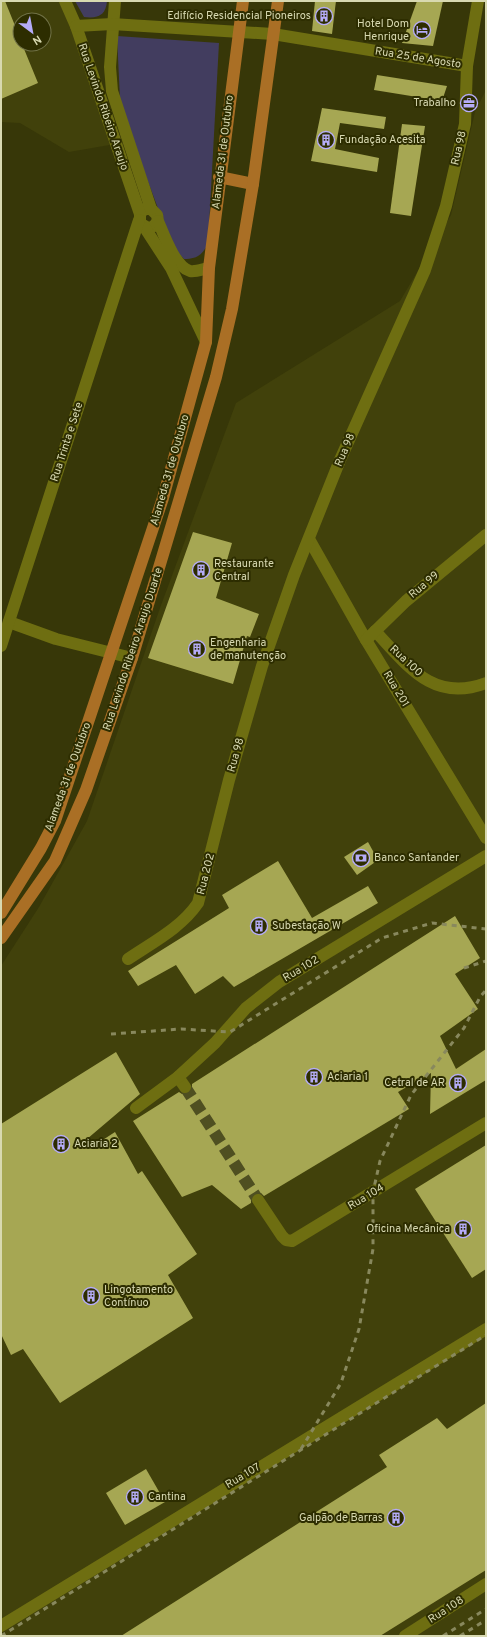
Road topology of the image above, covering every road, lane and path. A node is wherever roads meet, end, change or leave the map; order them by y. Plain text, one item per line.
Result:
1 (65, 1) edge
2 (115, 1) edge
3 (243, 1) edge
4 (278, 1) edge
5 (478, 1) edge
6 (112, 24) junction
7 (76, 26) junction
8 (238, 32) junction
9 (273, 34) junction
10 (468, 66) junction
11 (219, 177) junction
12 (253, 184) junction
13 (151, 209) junction
14 (158, 221) junction
15 (142, 222) junction
16 (209, 268) junction
17 (206, 342) junction
18 (486, 535) edge
19 (309, 539) junction
20 (9, 622) junction
21 (375, 631) junction
22 (366, 640) junction
23 (1, 646) edge
24 (111, 653) junction
25 (132, 658) junction
26 (486, 683) edge
27 (229, 780) joint
28 (486, 838) edge
29 (486, 856) edge
30 (1, 913) edge
31 (1, 938) edge
32 (128, 959) dead end
33 (178, 1077) junction
34 (185, 1087) tunnel mouth
35 (136, 1108) dead end
36 (486, 1123) edge
37 (258, 1200) tunnel mouth
38 (486, 1329) edge
39 (486, 1584) edge
40 (1, 1626) edge
41 (405, 1636) edge

1 - 7 street, Rua Levindo Ribeiro Araujo
2 - 6 street
3 - 8 main road, Alameda 31 de Outubro
4 - 9 main road
5 - 10 street, Rua 98
6 - 7 street, Rua 25 de Agosto
6 - 8 street, Rua 25 de Agosto
6 - 13 street
7 - 15 street, Rua Levindo Ribeiro Araujo
8 - 9 street, Rua 25 de Agosto
8 - 11 main road, Alameda 31 de Outubro
9 - 10 street, Rua 25 de Agosto
9 - 12 main road
10 - 19 street, Rua 98
11 - 12 main road
11 - 16 main road, Alameda 31 de Outubro
12 - 25 main road, Rua Levindo Ribeiro Araujo Duarte
13 - 14 street
13 - 15 street
14 - 15 street
14 - 16 street
15 - 17 street, Rua Levindo Ribeiro Araujo
15 - 20 street, Rua Trinta e Sete
16 - 17 main road, Alameda 31 de Outubro
17 - 24 main road, Alameda 31 de Outubro
18 - 21 street, Rua 99
19 - 22 street, Rua 201
19 - 27 street, Rua 98
20 - 23 street, Rua Trinta e Sete
20 - 24 street
21 - 22 street, Rua 99
21 - 26 street, Rua 100
22 - 28 street, Rua 201
24 - 25 street
24 - 30 main road, Alameda 31 de Outubro
25 - 31 main road, Rua Levindo Ribeiro Araujo Duarte
27 - 32 street, Rua 202
29 - 33 street, Rua 102
33 - 34 street
33 - 35 street, Rua 102
36 - 37 street, Rua 104
38 - 40 street, Rua 107
39 - 41 street, Rua 108

